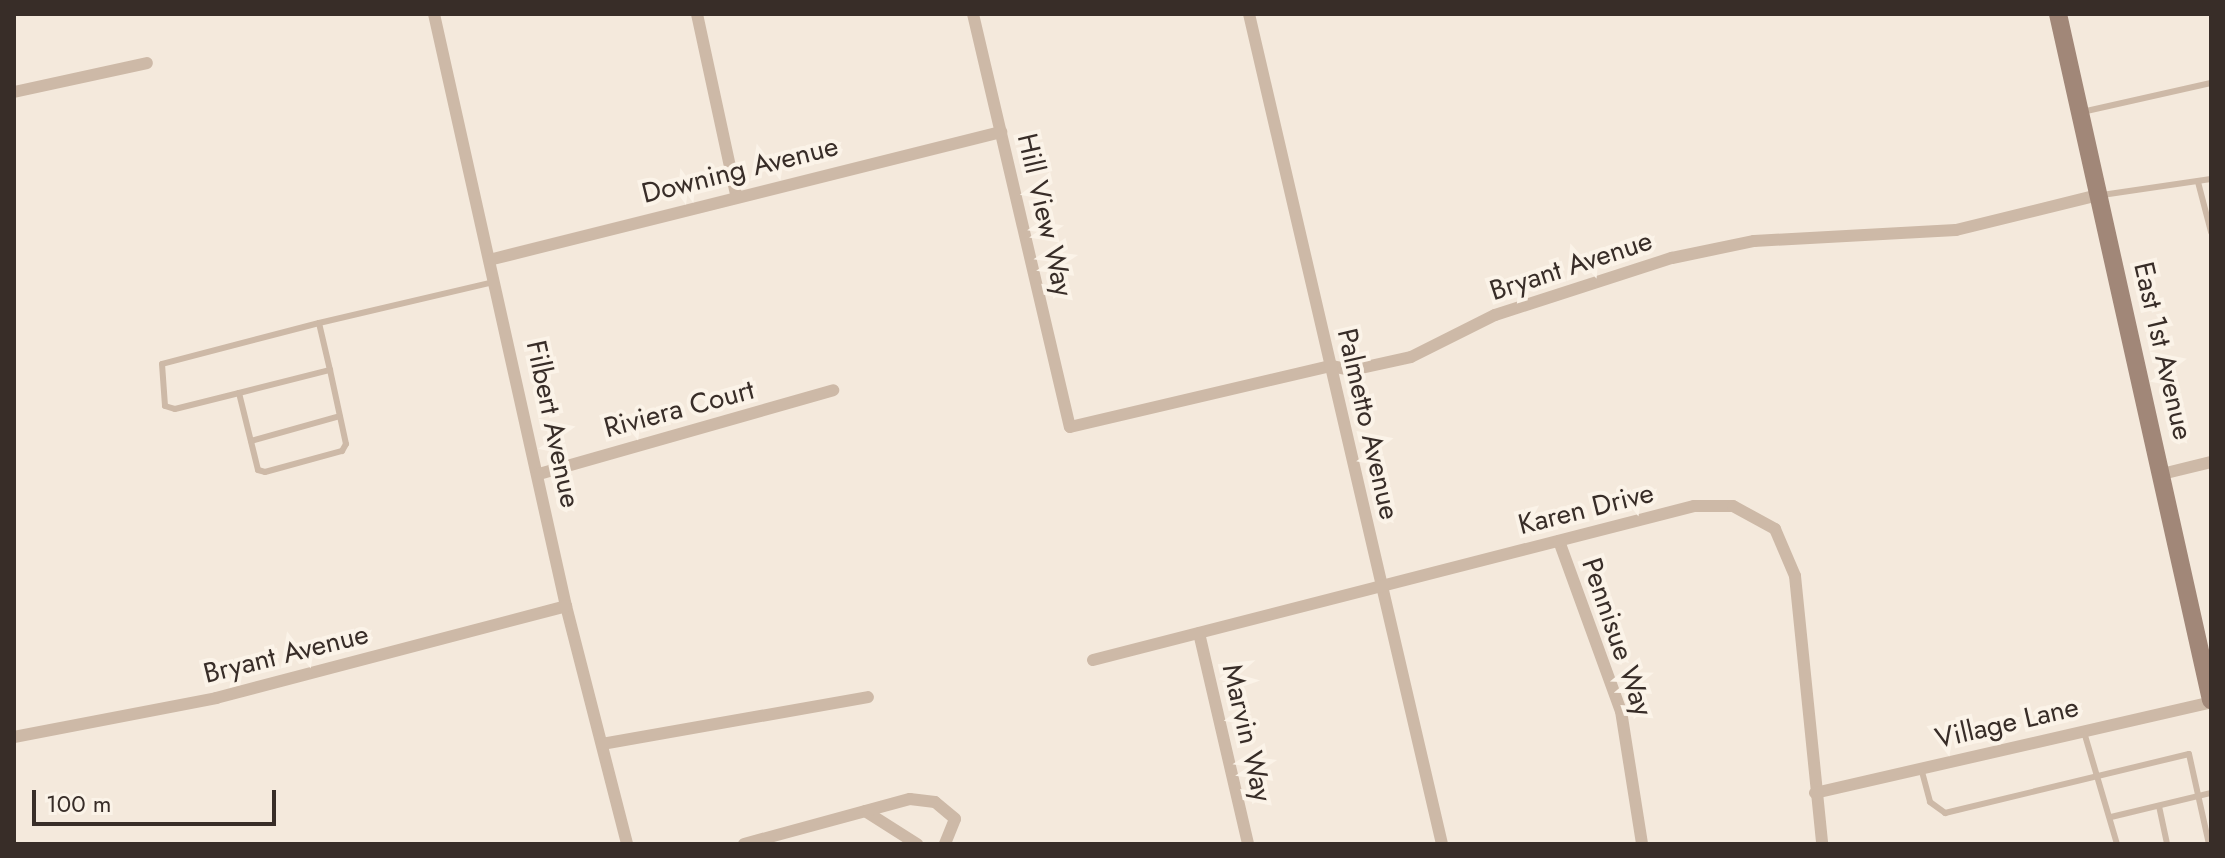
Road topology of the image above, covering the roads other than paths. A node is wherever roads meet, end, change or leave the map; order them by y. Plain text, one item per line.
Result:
1 (434, 14) edge
2 (697, 14) edge
3 (973, 14) edge
4 (1249, 14) edge
5 (2058, 14) edge
6 (147, 63) dead end
7 (2211, 83) edge
8 (14, 92) edge
9 (2081, 112) junction
10 (1001, 132) junction
11 (2211, 179) edge
12 (2198, 182) junction
13 (736, 194) junction
14 (2099, 195) junction
15 (2211, 232) edge
16 (493, 259) junction
17 (497, 281) junction
18 (319, 323) junction
19 (1331, 366) junction
20 (330, 370) junction
21 (833, 390) dead end
22 (239, 393) junction
23 (340, 416) junction
24 (1070, 427) joint
25 (251, 441) junction
26 (2211, 462) edge
27 (539, 474) junction
28 (2162, 474) junction
29 (1559, 541) junction
30 (1380, 588) junction
31 (566, 606) junction
32 (1199, 633) junction
33 (1093, 660) dead end
34 (2207, 664) edge
35 (868, 697) dead end
36 (2211, 701) edge
37 (2083, 729) junction
38 (14, 737) edge
39 (602, 744) junction
40 (1921, 768) junction
41 (2097, 772) junction
42 (1815, 793) junction
43 (2211, 793) edge
44 (2199, 796) junction
45 (2159, 806) junction
46 (865, 811) junction
47 (2111, 817) junction
48 (627, 844) edge
49 (744, 844) edge
50 (917, 844) edge
51 (945, 844) edge
52 (1248, 844) edge
53 (1442, 844) edge
54 (1642, 844) edge
55 (1822, 844) edge
56 (2117, 844) edge
57 (2167, 844) edge
58 (2209, 844) edge

1 - 16 street, Filbert Avenue
2 - 13 street
3 - 10 street, Hill View Way
4 - 19 street, Palmetto Avenue
5 - 9 street, East 1st Avenue
6 - 8 street
7 - 9 lane
9 - 14 street, East 1st Avenue
10 - 13 street, Downing Avenue
10 - 24 street, Hill View Way
11 - 12 lane
12 - 14 lane
12 - 15 lane
13 - 16 street, Downing Avenue
14 - 19 street, Bryant Avenue
14 - 28 street, East 1st Avenue
16 - 17 street, Filbert Avenue
17 - 18 lane
17 - 27 street, Filbert Avenue
18 - 20 lane
18 - 22 lane
19 - 24 street, Bryant Avenue
19 - 30 street, Palmetto Avenue
20 - 22 lane
20 - 23 lane
21 - 27 street, Riviera Court
22 - 25 lane
23 - 25 lane
23 - 25 lane
26 - 28 street
27 - 31 street, Filbert Avenue
28 - 34 street, East 1st Avenue
29 - 30 street, Karen Drive
29 - 42 street, Karen Drive
29 - 54 street, Pennisue Way
30 - 32 street, Karen Drive
30 - 53 street, Palmetto Avenue
31 - 38 street, Bryant Avenue
31 - 39 street, Filbert Avenue
32 - 33 street, Karen Drive
32 - 52 street, Marvin Way
34 - 36 street, East 1st Avenue
35 - 39 street
36 - 37 street, Village Lane
37 - 40 street, Village Lane
37 - 41 lane
39 - 48 street, Filbert Avenue
40 - 41 lane
40 - 42 street, Village Lane
41 - 44 lane
41 - 47 lane
42 - 55 street, Karen Drive
43 - 44 lane
44 - 45 lane
44 - 58 lane
45 - 47 lane
45 - 57 lane
46 - 49 street
46 - 50 street
46 - 51 street
47 - 56 lane

